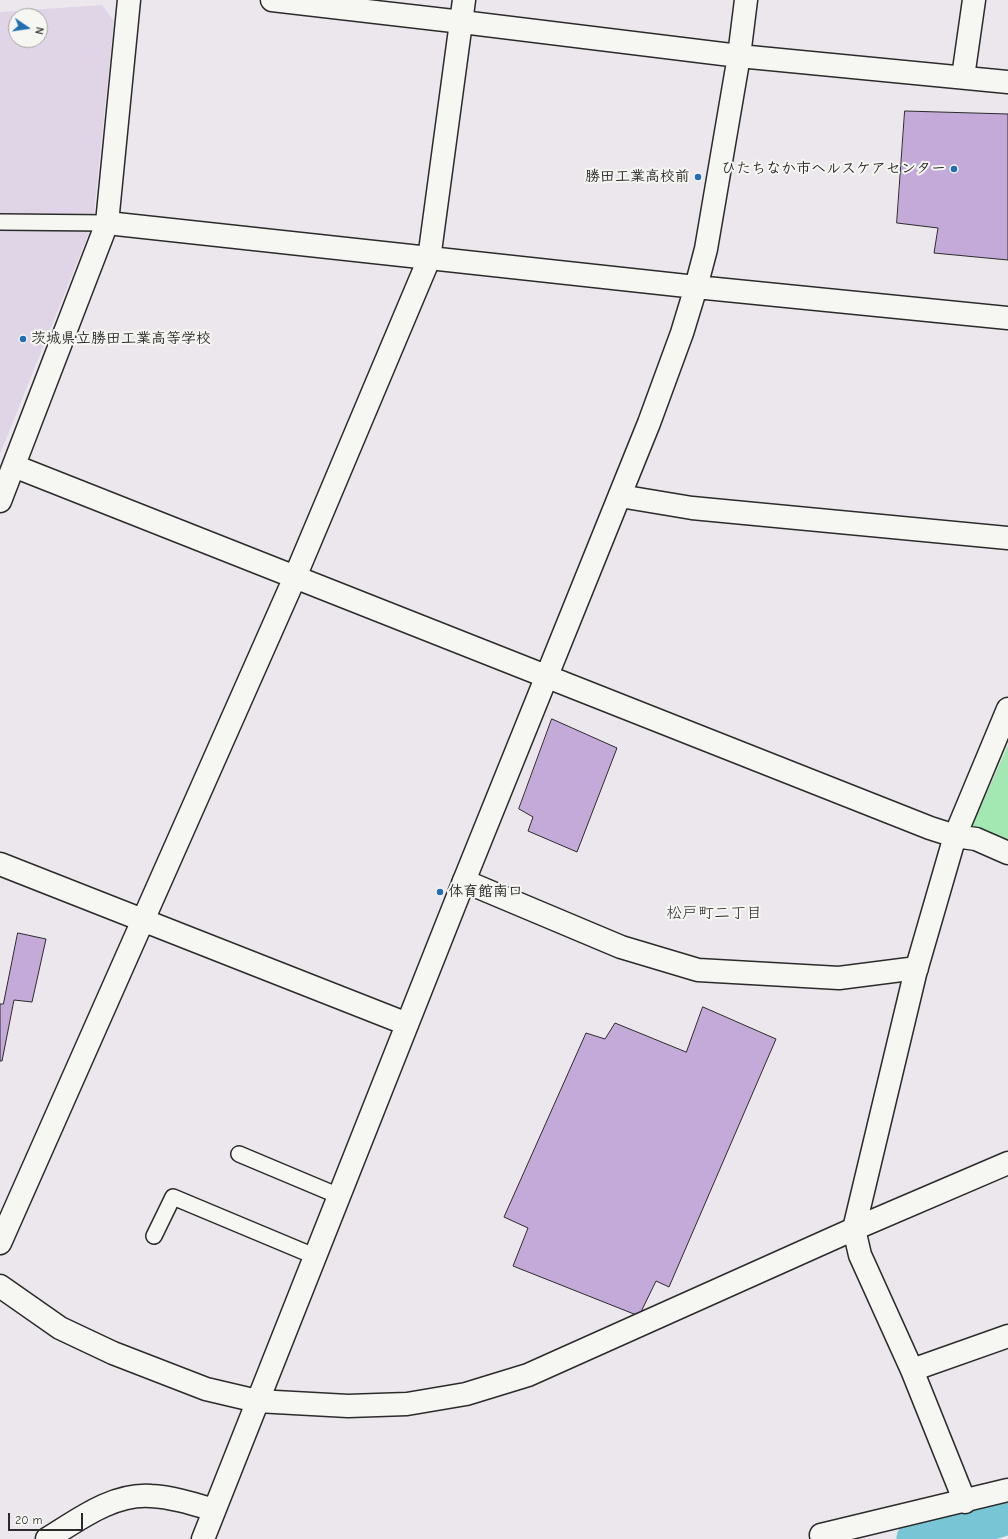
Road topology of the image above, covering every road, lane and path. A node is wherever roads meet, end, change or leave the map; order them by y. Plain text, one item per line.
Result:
1 (129, 0) edge
2 (272, 0) edge
3 (464, 0) edge
4 (746, 0) edge
5 (974, 0) edge
6 (462, 22) junction
7 (739, 56) junction
8 (963, 77) junction
9 (1008, 82) edge
10 (0, 222) edge
11 (107, 223) junction
12 (429, 259) junction
13 (696, 287) junction
14 (1008, 318) edge
15 (14, 466) junction
16 (620, 496) junction
17 (0, 501) edge
18 (1008, 538) edge
19 (296, 577) junction
20 (546, 676) junction
21 (1008, 709) edge
22 (954, 836) junction
23 (1008, 853) edge
24 (0, 864) edge
25 (464, 881) junction
26 (144, 920) junction
27 (917, 968) junction
28 (407, 1024) junction
29 (239, 1154) dead end
30 (1008, 1162) edge
31 (338, 1196) junction
32 (854, 1229) junction
33 (154, 1236) dead end
34 (0, 1243) edge
35 (314, 1256) junction
36 (0, 1286) edge
37 (1008, 1336) edge
38 (912, 1370) junction
39 (257, 1401) junction
40 (1008, 1490) edge
41 (965, 1502) junction
42 (214, 1510) junction
43 (821, 1535) dead end
44 (47, 1539) edge
45 (203, 1539) edge

1 - 11 street
2 - 6 street
3 - 6 street
4 - 7 street
5 - 8 street
6 - 7 street
6 - 12 street
7 - 8 street
7 - 13 street
8 - 9 street
10 - 11 lane
11 - 12 street
11 - 15 street
12 - 13 street
12 - 19 street
13 - 14 street
13 - 16 street
15 - 17 street
15 - 19 street
16 - 18 street
16 - 20 street
19 - 20 street
19 - 26 street
20 - 22 street
20 - 25 street
21 - 22 street
22 - 23 street
22 - 27 street
24 - 26 street
25 - 27 street
25 - 28 street
26 - 28 street
26 - 34 street
27 - 32 street
28 - 31 street
29 - 31 lane
30 - 32 street
31 - 35 street
32 - 38 street
32 - 39 street
33 - 35 lane
35 - 39 street
36 - 39 street
37 - 38 street
38 - 41 street
39 - 42 street
40 - 41 street
41 - 43 street
42 - 44 street
42 - 45 street

